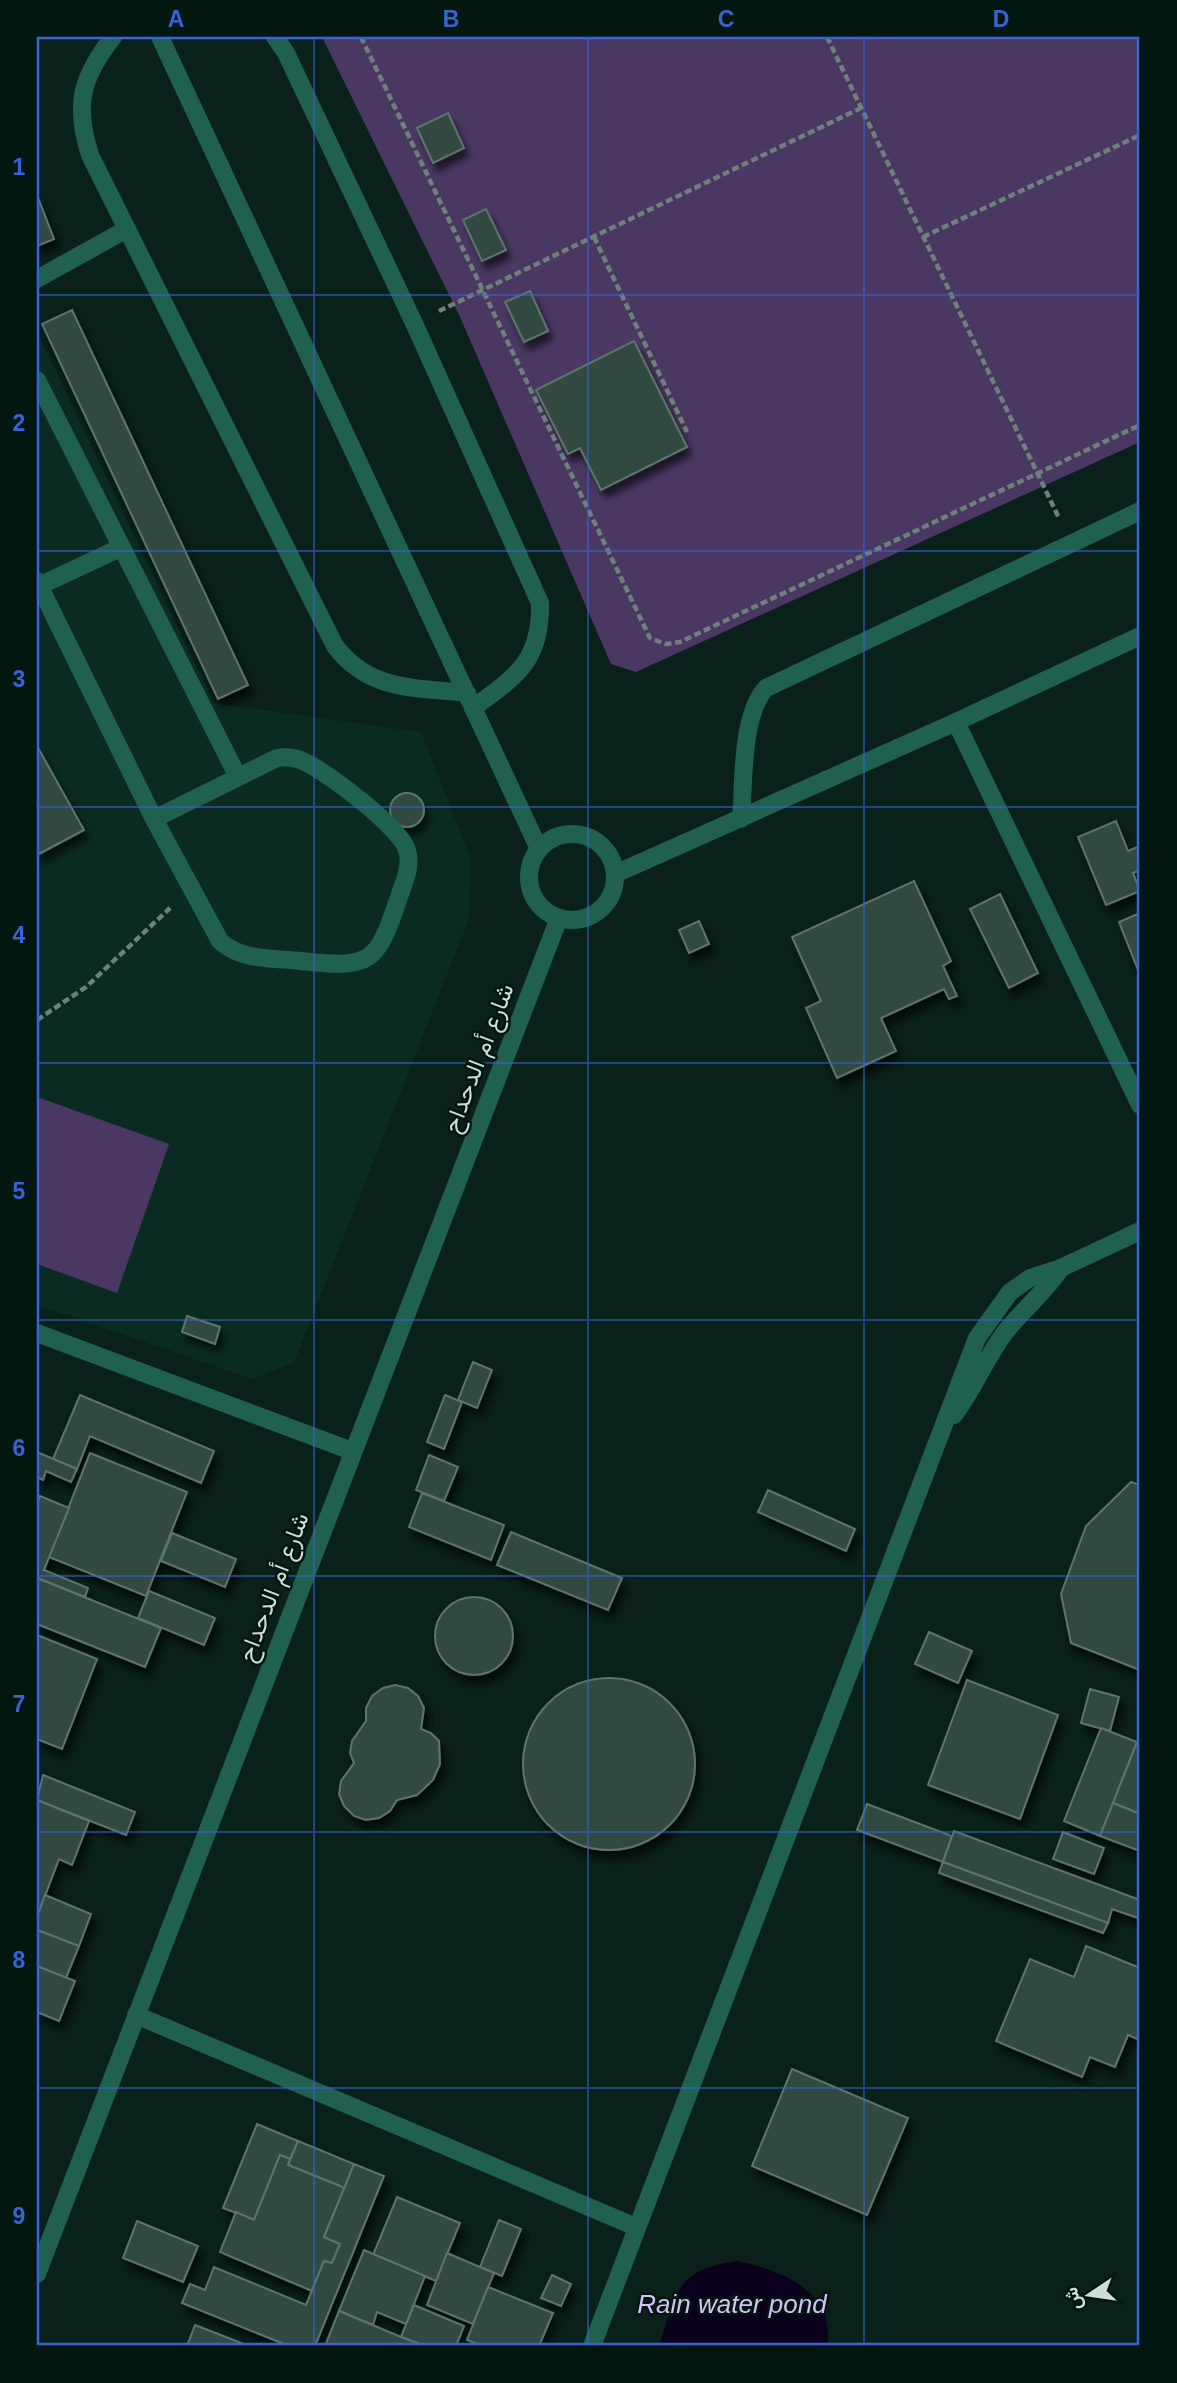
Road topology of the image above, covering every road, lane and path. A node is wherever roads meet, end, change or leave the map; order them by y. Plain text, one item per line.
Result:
1 (113, 37) edge
2 (275, 37) edge
3 (361, 37) edge
4 (827, 37) edge
5 (166, 39) edge
6 (861, 108) junction
7 (1140, 135) edge
8 (127, 229) junction
9 (594, 237) junction
10 (923, 237) junction
11 (37, 279) edge
12 (481, 291) junction
13 (414, 323) junction
14 (37, 380) edge
15 (1140, 425) edge
16 (687, 432) dead end
17 (1037, 472) junction
18 (1140, 511) edge
19 (1072, 544) junction
20 (122, 547) junction
21 (38, 583) edge
22 (1140, 636) edge
23 (470, 700) junction
24 (957, 722) junction
25 (238, 777) junction
26 (154, 818) junction
27 (741, 819) junction
28 (539, 849) junction
29 (615, 874) junction
30 (191, 888) junction
31 (559, 918) junction
32 (37, 1020) edge
33 (1140, 1105) edge
34 (1140, 1231) edge
35 (37, 1333) edge
36 (352, 1451) junction
37 (136, 2015) junction
38 (636, 2227) junction
39 (37, 2274) edge
40 (592, 2346) edge

1 - 8 street
2 - 13 street
3 - 12 path
4 - 6 path
5 - 23 street
6 - 9 path
6 - 10 path
7 - 10 path
8 - 11 street
8 - 23 street
9 - 12 path
9 - 16 path
10 - 17 path
12 - 13 path
12 - 17 path
13 - 23 street
14 - 20 street
15 - 17 path
17 - 19 path
18 - 19 street
19 - 27 street
20 - 21 street
20 - 25 street
21 - 26 street
22 - 24 street
23 - 28 street
24 - 27 street
24 - 33 street
25 - 26 street
25 - 30 street
26 - 30 street
27 - 29 street
28 - 29 street
28 - 31 street
29 - 31 street
30 - 32 path
31 - 36 street, شارع أم الدحداح
34 - 38 street
35 - 36 street
36 - 37 street, شارع أم الدحداح
37 - 38 street
37 - 39 street, شارع أم الدحداح
38 - 40 street

